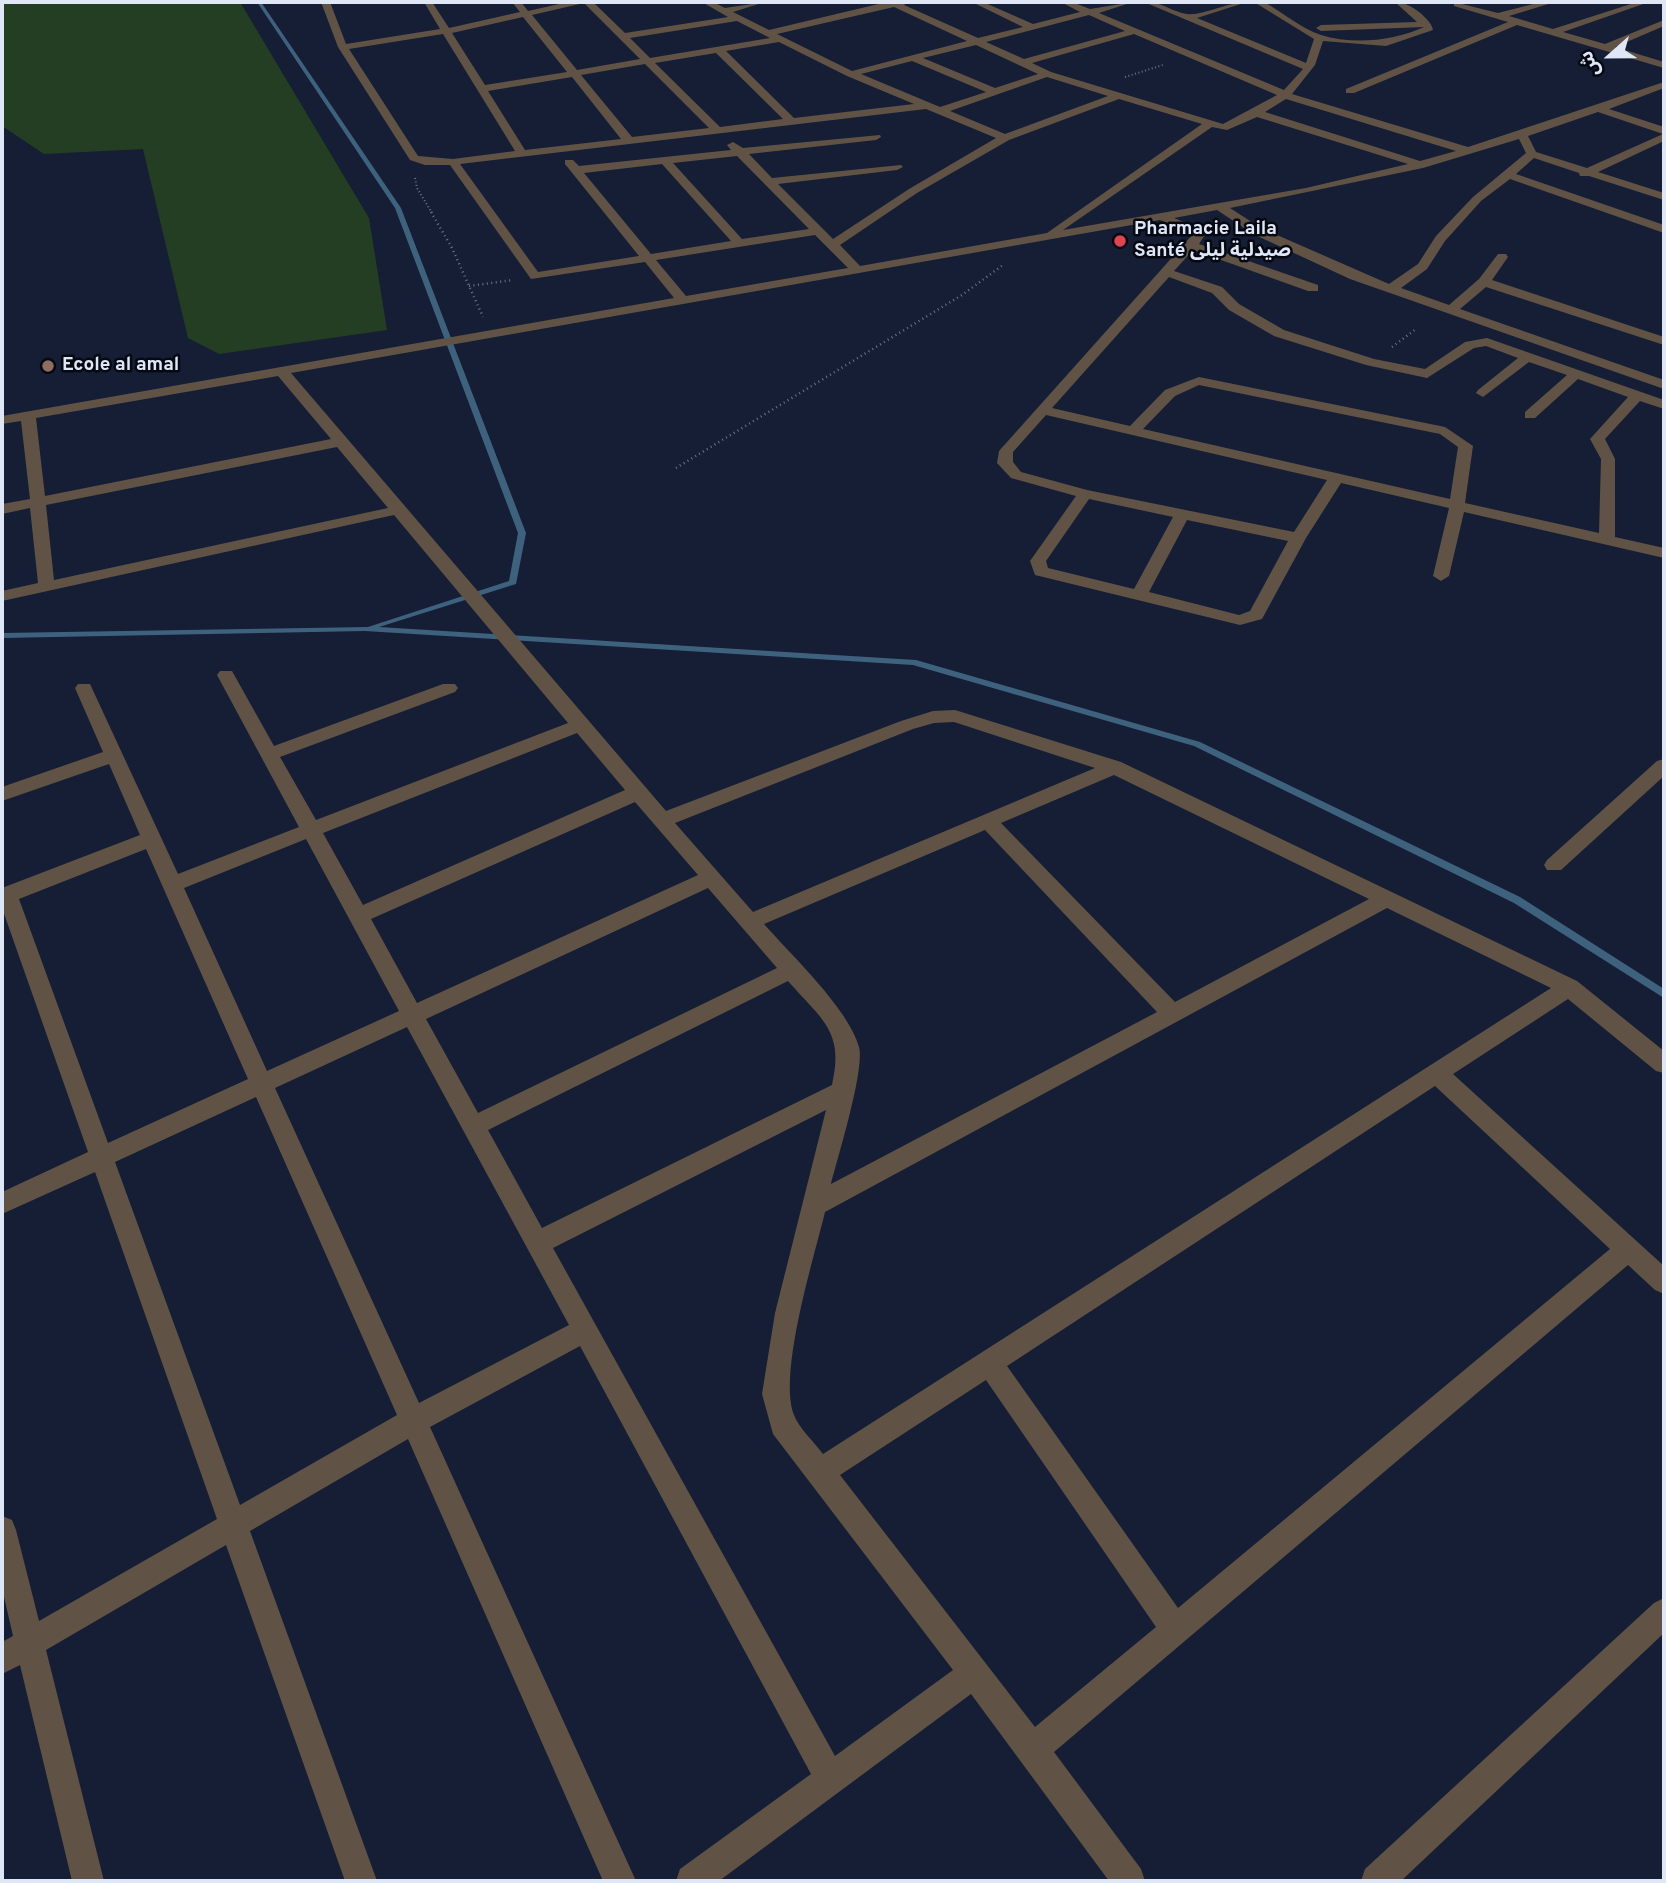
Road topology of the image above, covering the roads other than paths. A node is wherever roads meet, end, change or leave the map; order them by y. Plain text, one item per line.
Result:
1 (325, 2) edge
2 (428, 2) edge
3 (516, 2) edge
4 (580, 2) edge
5 (588, 2) edge
6 (706, 2) edge
7 (761, 2) edge
8 (897, 2) edge
9 (976, 2) edge
10 (1065, 2) edge
11 (1129, 2) edge
12 (1149, 2) edge
13 (1243, 2) edge
14 (1258, 2) edge
15 (1400, 2) edge
16 (1551, 2) edge
17 (1645, 2) edge
18 (1457, 4) dead end
19 (723, 11) junction
20 (1090, 12) junction
21 (526, 15) junction
22 (1499, 16) junction
23 (738, 19) junction
24 (1186, 22) junction
25 (1516, 22) junction
26 (1664, 23) edge
27 (1428, 24) junction
28 (1032, 27) junction
29 (1307, 29) junction
30 (447, 31) junction
31 (1135, 31) junction
32 (1554, 32) junction
33 (768, 33) junction
34 (1160, 33) dead end
35 (623, 36) junction
36 (1147, 36) junction
37 (1319, 38) junction
38 (779, 39) junction
39 (976, 42) junction
40 (343, 47) junction
41 (1605, 48) junction
42 (718, 50) junction
43 (913, 58) junction
44 (648, 61) junction
45 (1022, 63) junction
46 (1664, 65) edge
47 (1307, 67) junction
48 (572, 74) junction
49 (851, 74) junction
50 (1046, 74) junction
51 (1664, 85) edge
52 (482, 89) junction
53 (1350, 91) dead end
54 (995, 92) junction
55 (1117, 96) junction
56 (1287, 96) junction
57 (924, 106) junction
58 (1599, 109) junction
59 (883, 111) junction
60 (937, 112) junction
61 (1256, 113) junction
62 (792, 122) junction
63 (1209, 124) junction
64 (718, 131) junction
65 (1664, 131) edge
66 (1522, 134) junction
67 (1664, 137) edge
68 (1005, 138) junction
69 (629, 141) junction
70 (731, 142) dead end
71 (559, 150) junction
72 (1469, 151) junction
73 (739, 153) junction
74 (1532, 153) junction
75 (522, 154) junction
76 (665, 160) junction
77 (453, 162) junction
78 (895, 165) junction
79 (1423, 165) junction
80 (576, 170) junction
81 (1590, 172) junction
82 (1508, 175) junction
83 (768, 182) junction
84 (1664, 185) edge
85 (1552, 189) junction
86 (1650, 192) junction
87 (1664, 197) edge
88 (1638, 198) dead end
89 (1217, 205) junction
90 (1626, 205) dead end
91 (1614, 211) junction
92 (1160, 217) junction
93 (1664, 229) edge
94 (818, 231) junction
95 (1046, 236) junction
96 (739, 243) junction
97 (832, 245) junction
98 (1191, 245) junction
99 (1502, 257) dead end
100 (648, 258) junction
101 (857, 270) junction
102 (1166, 272) junction
103 (1484, 282) junction
104 (1314, 288) dead end
105 (1391, 289) junction
106 (683, 301) junction
107 (1451, 310) junction
108 (1664, 341) edge
109 (1528, 356) junction
110 (280, 369) junction
111 (1576, 373) junction
112 (1664, 385) edge
113 (1483, 393) dead end
114 (1637, 396) junction
115 (1664, 405) edge
116 (1045, 411) junction
117 (28, 415) junction
118 (1530, 415) dead end
119 (2, 419) edge
120 (1133, 431) junction
121 (340, 442) junction
122 (1337, 477) junction
123 (1085, 494) junction
124 (37, 502) junction
125 (1457, 506) junction
126 (2, 509) edge
127 (398, 510) junction
128 (1182, 514) junction
129 (1298, 538) junction
130 (1607, 540) junction
131 (1664, 552) edge
132 (1441, 576) dead end
133 (47, 587) junction
134 (1139, 595) junction
135 (2, 596) edge
136 (226, 675) dead end
137 (84, 688) dead end
138 (449, 688) dead end
139 (582, 724) junction
140 (270, 754) junction
141 (114, 755) junction
142 (1664, 766) edge
143 (1114, 767) junction
144 (639, 792) junction
145 (2, 794) edge
146 (986, 819) junction
147 (663, 820) junction
148 (311, 830) junction
149 (151, 839) junction
150 (1554, 865) dead end
151 (711, 878) junction
152 (172, 884) junction
153 (4, 895) edge
154 (1385, 900) junction
155 (358, 916) junction
156 (749, 922) junction
157 (790, 971) junction
158 (1569, 987) junction
159 (1173, 1014) junction
160 (412, 1015) junction
161 (1664, 1064) edge
162 (1436, 1073) junction
163 (261, 1084) junction
164 (844, 1090) junction
165 (473, 1126) junction
166 (102, 1158) junction
167 (2, 1203) edge
168 (813, 1206) junction
169 (538, 1243) junction
170 (1629, 1249) junction
171 (1664, 1282) edge
172 (585, 1330) junction
173 (989, 1362) junction
174 (413, 1421) junction
175 (818, 1473) junction
176 (233, 1525) junction
177 (2, 1530) edge
178 (1664, 1613) edge
179 (1175, 1629) junction
180 (30, 1644) junction
181 (2, 1659) edge
182 (974, 1673) junction
183 (1033, 1749) junction
184 (831, 1779) junction
185 (88, 1881) edge
186 (361, 1881) edge
187 (620, 1881) edge
188 (692, 1881) edge
189 (1129, 1881) edge
190 (1377, 1881) edge

1 - 40 street
2 - 30 street
3 - 21 street
4 - 21 street
5 - 35 street
6 - 19 street
7 - 19 street
8 - 33 street
8 - 39 street
9 - 28 street
10 - 20 street
11 - 20 street
12 - 24 street
13 - 24 street
14 - 29 street
15 - 27 street
16 - 22 street
17 - 32 street
18 - 22 street
19 - 23 street
20 - 28 street
20 - 31 street
21 - 30 street
21 - 48 street
22 - 25 street
23 - 33 street
23 - 35 street
24 - 47 street
25 - 32 street
25 - 53 street
26 - 41 street
27 - 29 street
27 - 37 street
28 - 39 street
29 - 37 street
30 - 40 street
30 - 52 street
31 - 36 street
31 - 45 street
32 - 41 street
33 - 38 street
34 - 36 street
35 - 44 street
36 - 56 street
37 - 47 street
38 - 42 street
38 - 49 street
39 - 43 street
39 - 45 street
40 - 77 street
41 - 46 street
42 - 44 street
42 - 62 street
43 - 49 street
43 - 54 street
44 - 48 street
44 - 64 street
45 - 50 street
47 - 56 street
48 - 52 street
48 - 69 street
49 - 57 street
50 - 54 street
50 - 55 street
51 - 58 street
52 - 75 street
54 - 60 street
55 - 63 street
55 - 68 street
56 - 61 street
56 - 72 street
57 - 59 street
57 - 60 street
58 - 65 street
58 - 66 street
59 - 62 street
59 - 78 street
60 - 68 street
61 - 63 street
61 - 79 street
62 - 64 street
63 - 95 street
64 - 69 street
66 - 72 street
66 - 74 street
67 - 81 street
68 - 78 street
69 - 71 street
70 - 73 street
71 - 75 street
71 - 80 street
72 - 79 street
73 - 76 street
73 - 78 street
73 - 83 street
74 - 81 street
74 - 82 street
75 - 77 street
76 - 80 street
76 - 96 street
77 - 100 street
78 - 83 street
78 - 97 street
79 - 89 street
80 - 100 street
81 - 85 street
81 - 86 street
82 - 85 street
82 - 105 street
83 - 94 street
84 - 86 street
85 - 91 street
86 - 87 street
86 - 88 street
89 - 92 street
89 - 105 street
90 - 91 street
91 - 93 street
92 - 95 street
92 - 98 street
94 - 96 street
94 - 97 street
95 - 101 street
96 - 100 street
97 - 101 street
98 - 102 street
98 - 104 street
99 - 103 street
100 - 106 street
101 - 106 street
102 - 109 street
102 - 116 street
103 - 107 street
103 - 108 street
105 - 107 street
106 - 110 street
107 - 112 street
109 - 111 street
109 - 113 street
110 - 117 street
110 - 121 street
111 - 114 street
111 - 118 street
114 - 115 street
114 - 130 street
116 - 120 street
116 - 123 street
117 - 119 street
117 - 124 street
120 - 122 street
120 - 125 street
121 - 124 street
121 - 127 street
122 - 125 street
122 - 129 street
123 - 128 street
123 - 134 street
124 - 126 street
124 - 133 street
125 - 130 street
125 - 132 street
127 - 133 street
127 - 139 street
128 - 129 street
128 - 134 street
129 - 134 street
130 - 131 street
133 - 135 street
136 - 140 street
137 - 141 street
138 - 140 street
139 - 144 street
139 - 148 street
140 - 148 street
141 - 145 street
141 - 149 street
142 - 150 street
143 - 146 street
143 - 147 street
143 - 154 street
144 - 147 street
144 - 155 street
146 - 156 street
146 - 159 street
147 - 151 street
148 - 152 street
148 - 155 street
149 - 152 street
149 - 153 street
151 - 156 street
151 - 160 street
152 - 163 street
153 - 166 street
154 - 158 street
154 - 159 street
155 - 160 street
156 - 157 street
157 - 164 street
157 - 165 street
158 - 161 street
158 - 162 street
159 - 168 street
160 - 163 street
160 - 165 street
162 - 170 street
162 - 173 street
163 - 166 street
163 - 174 street
164 - 168 street
164 - 169 street
165 - 169 street
166 - 167 street
166 - 176 street
168 - 175 street
169 - 172 street
170 - 171 street
170 - 179 street
172 - 174 street
172 - 184 street
173 - 175 street
173 - 179 street
174 - 176 street
174 - 187 street
175 - 182 street
176 - 180 street
176 - 186 street
177 - 180 street
178 - 190 street
179 - 183 street
180 - 181 street
180 - 185 street
182 - 183 street
182 - 184 street
183 - 189 street
184 - 188 street

